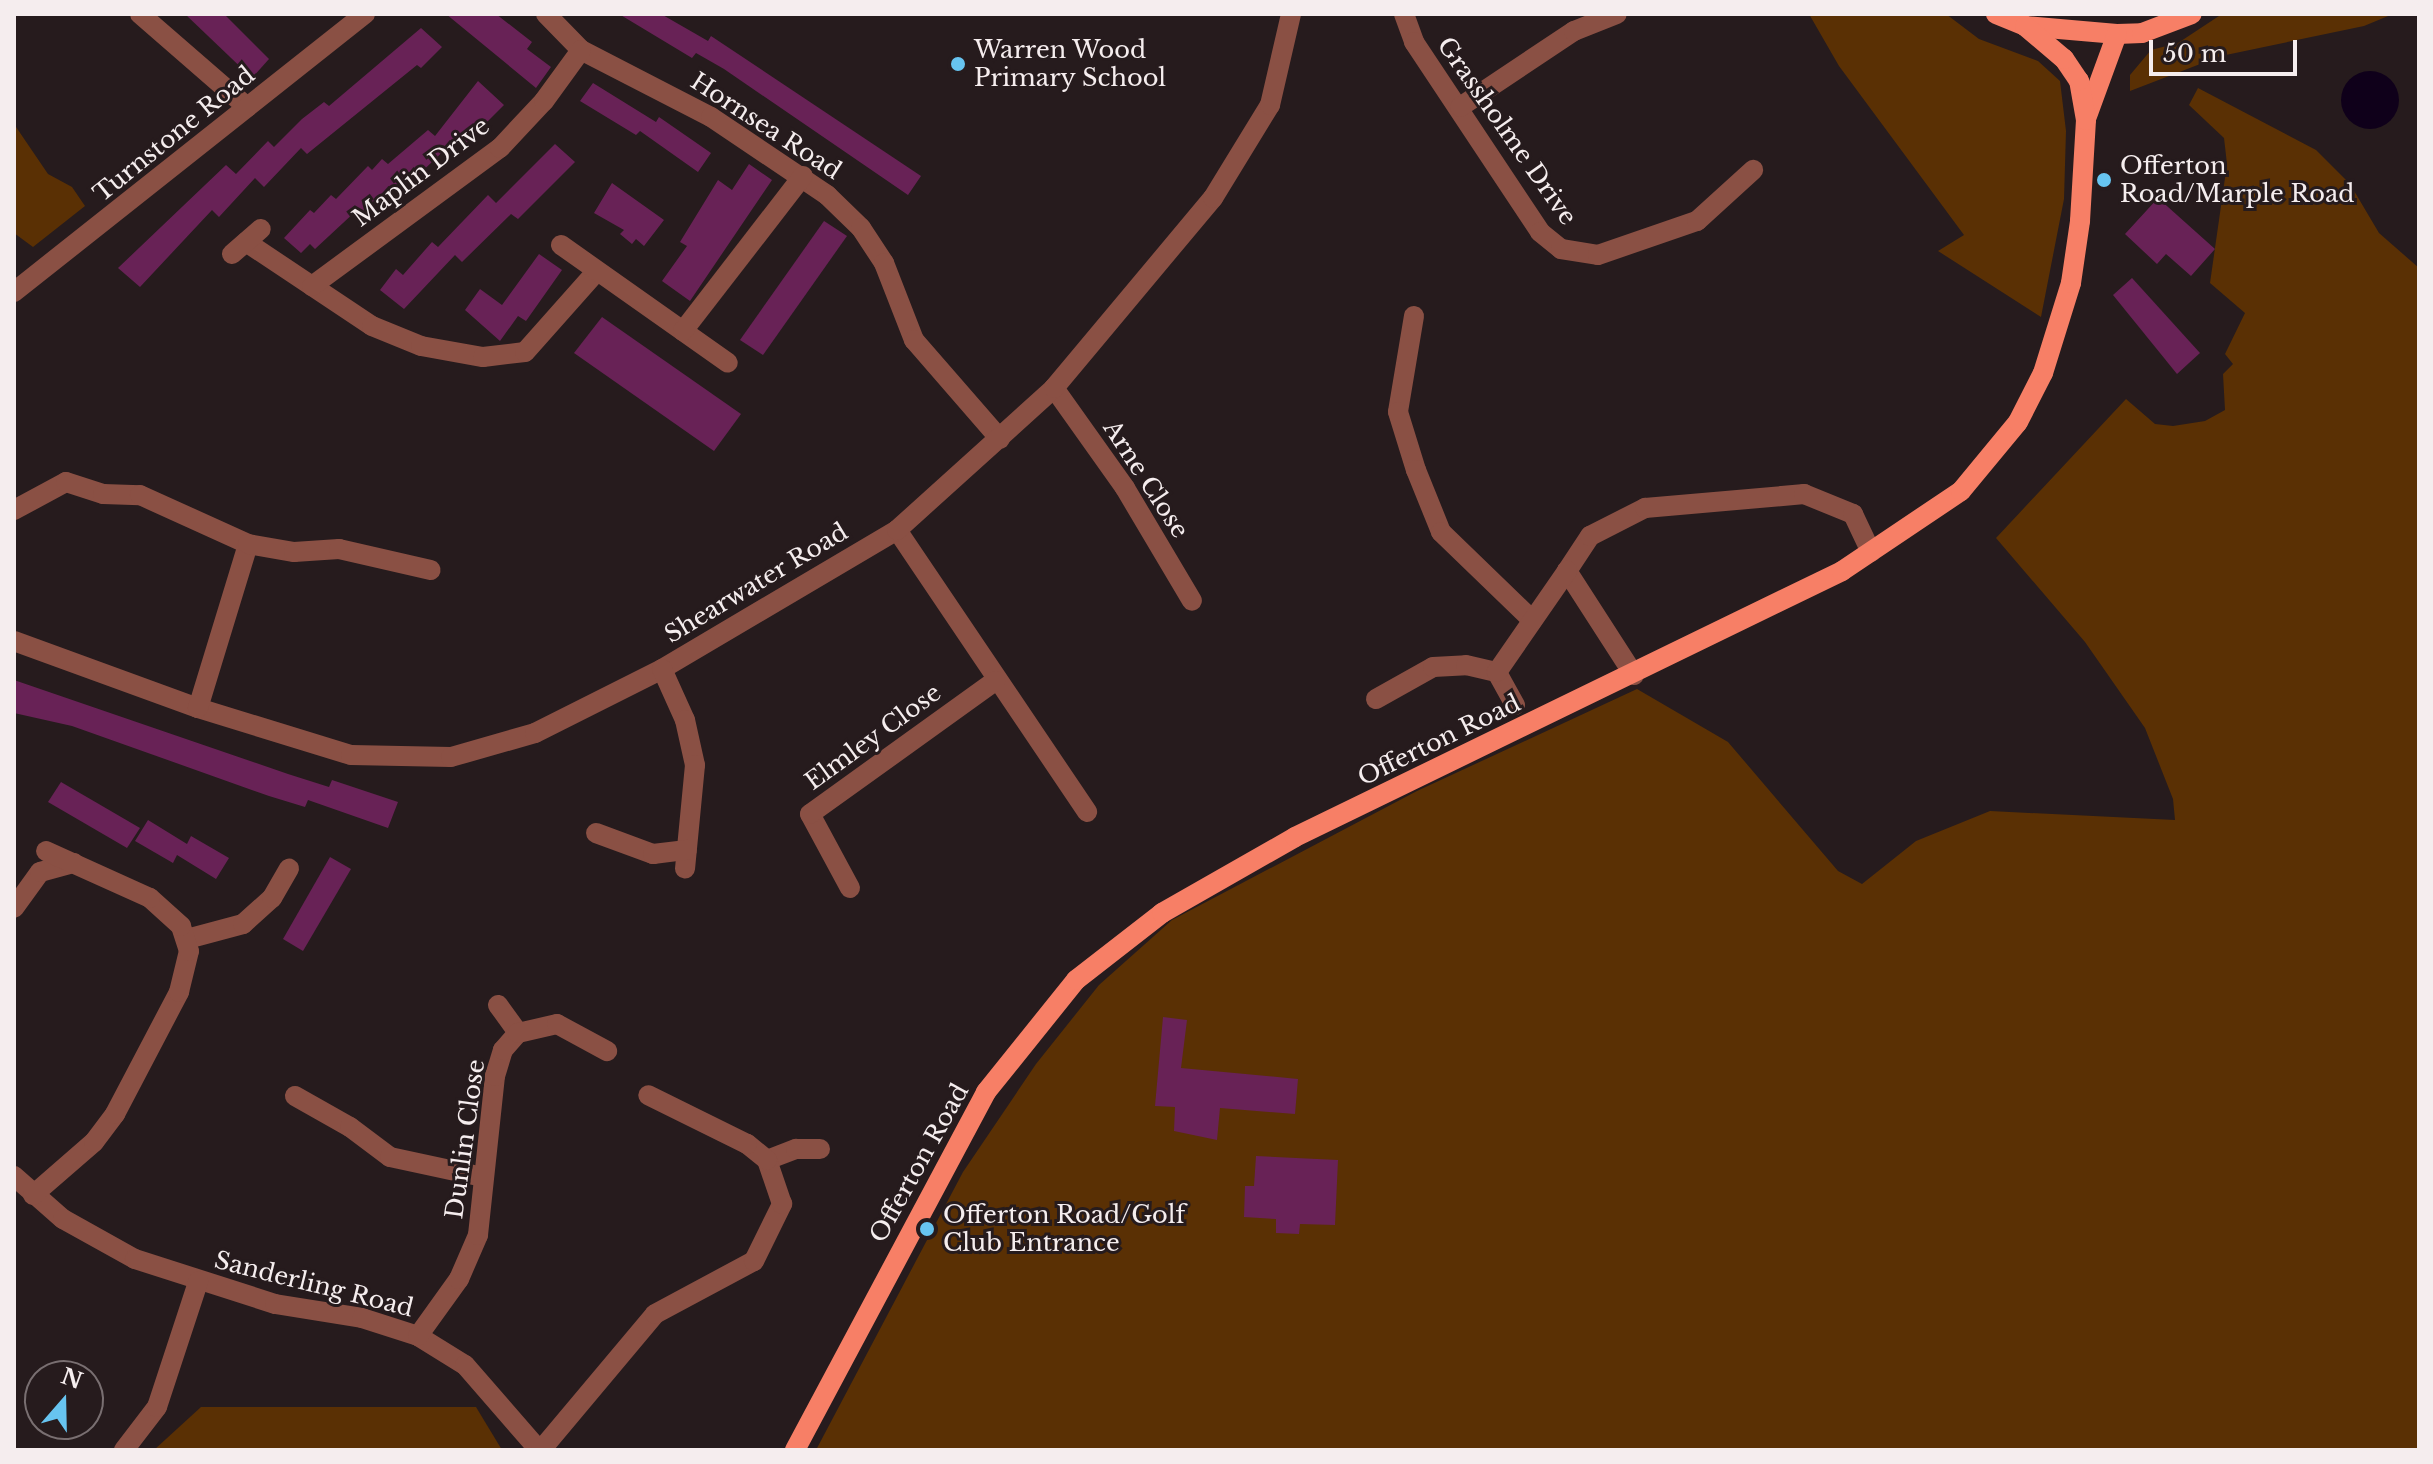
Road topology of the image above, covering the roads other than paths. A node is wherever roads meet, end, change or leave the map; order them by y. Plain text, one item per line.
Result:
1 (140, 14) edge
2 (365, 14) edge
3 (546, 14) edge
4 (1291, 14) edge
5 (1404, 14) edge
6 (1617, 14) edge
7 (1996, 14) edge
8 (2192, 14) edge
9 (2025, 26) junction
10 (2117, 34) junction
11 (581, 50) junction
12 (247, 107) junction
13 (1460, 107) junction
14 (2086, 120) junction
15 (1753, 170) dead end
16 (803, 176) junction
17 (247, 242) dead end
18 (561, 245) dead end
19 (597, 271) junction
20 (312, 286) junction
21 (14, 292) edge
22 (1414, 316) dead end
23 (683, 331) junction
24 (728, 363) dead end
25 (1054, 388) junction
26 (1000, 439) junction
27 (14, 510) edge
28 (897, 530) junction
29 (248, 544) junction
30 (1871, 552) junction
31 (431, 570) dead end
32 (1567, 571) junction
33 (1192, 601) dead end
34 (1532, 620) junction
35 (14, 641) edge
36 (662, 669) junction
37 (1497, 672) junction
38 (1634, 675) junction
39 (995, 681) junction
40 (1376, 699) dead end
41 (1515, 705) dead end
42 (198, 708) junction
43 (1087, 812) dead end
44 (596, 833) dead end
45 (46, 851) dead end
46 (74, 863) junction
47 (280, 877) dead end
48 (850, 888) dead end
49 (14, 908) edge
50 (187, 939) junction
51 (498, 1005) dead end
52 (518, 1033) junction
53 (607, 1051) dead end
54 (648, 1095) dead end
55 (295, 1096) dead end
56 (820, 1149) dead end
57 (767, 1160) junction
58 (14, 1176) edge
59 (483, 1177) junction
60 (33, 1195) junction
61 (198, 1282) junction
62 (418, 1336) junction
63 (124, 1450) edge
64 (540, 1450) edge
65 (795, 1450) edge

1 - 12 street
2 - 12 street, Turnstone Road
3 - 11 street, Hornsea Road
4 - 25 street, Shearwater Road
5 - 13 street, Grassholme Drive
6 - 13 street
7 - 9 main road
8 - 10 main road
9 - 10 main road
9 - 14 main road, Offerton Road
10 - 14 main road, Offerton Road
11 - 16 street, Hornsea Road
11 - 20 street, Maplin Drive
12 - 21 street, Turnstone Road
13 - 15 street, Grassholme Drive
14 - 30 main road, Offerton Road
16 - 23 street
16 - 26 street, Hornsea Road
17 - 20 street
18 - 19 street
19 - 20 street
19 - 23 street
22 - 34 street
23 - 24 street
25 - 26 street, Shearwater Road
25 - 33 street, Arne Close
26 - 28 street, Shearwater Road
27 - 29 street
28 - 36 street, Shearwater Road
28 - 39 street
29 - 31 street
29 - 42 street
30 - 32 street
30 - 38 main road, Offerton Road
32 - 34 street
32 - 38 street
34 - 37 street
35 - 42 street, Shearwater Road
36 - 42 street, Shearwater Road
36 - 44 street
37 - 40 street
37 - 41 street
38 - 65 main road, Offerton Road
39 - 43 street
39 - 48 street, Elmley Close
45 - 46 street
46 - 49 street
46 - 50 street
47 - 50 street
50 - 60 street
51 - 52 street
52 - 53 street
52 - 59 street, Dunlin Close
54 - 57 street
55 - 59 street
56 - 57 street
57 - 64 street
58 - 60 street, Sanderling Road
59 - 62 street, Dunlin Close
60 - 61 street, Sanderling Road
61 - 62 street, Sanderling Road
61 - 63 street
62 - 64 street, Sanderling Road

